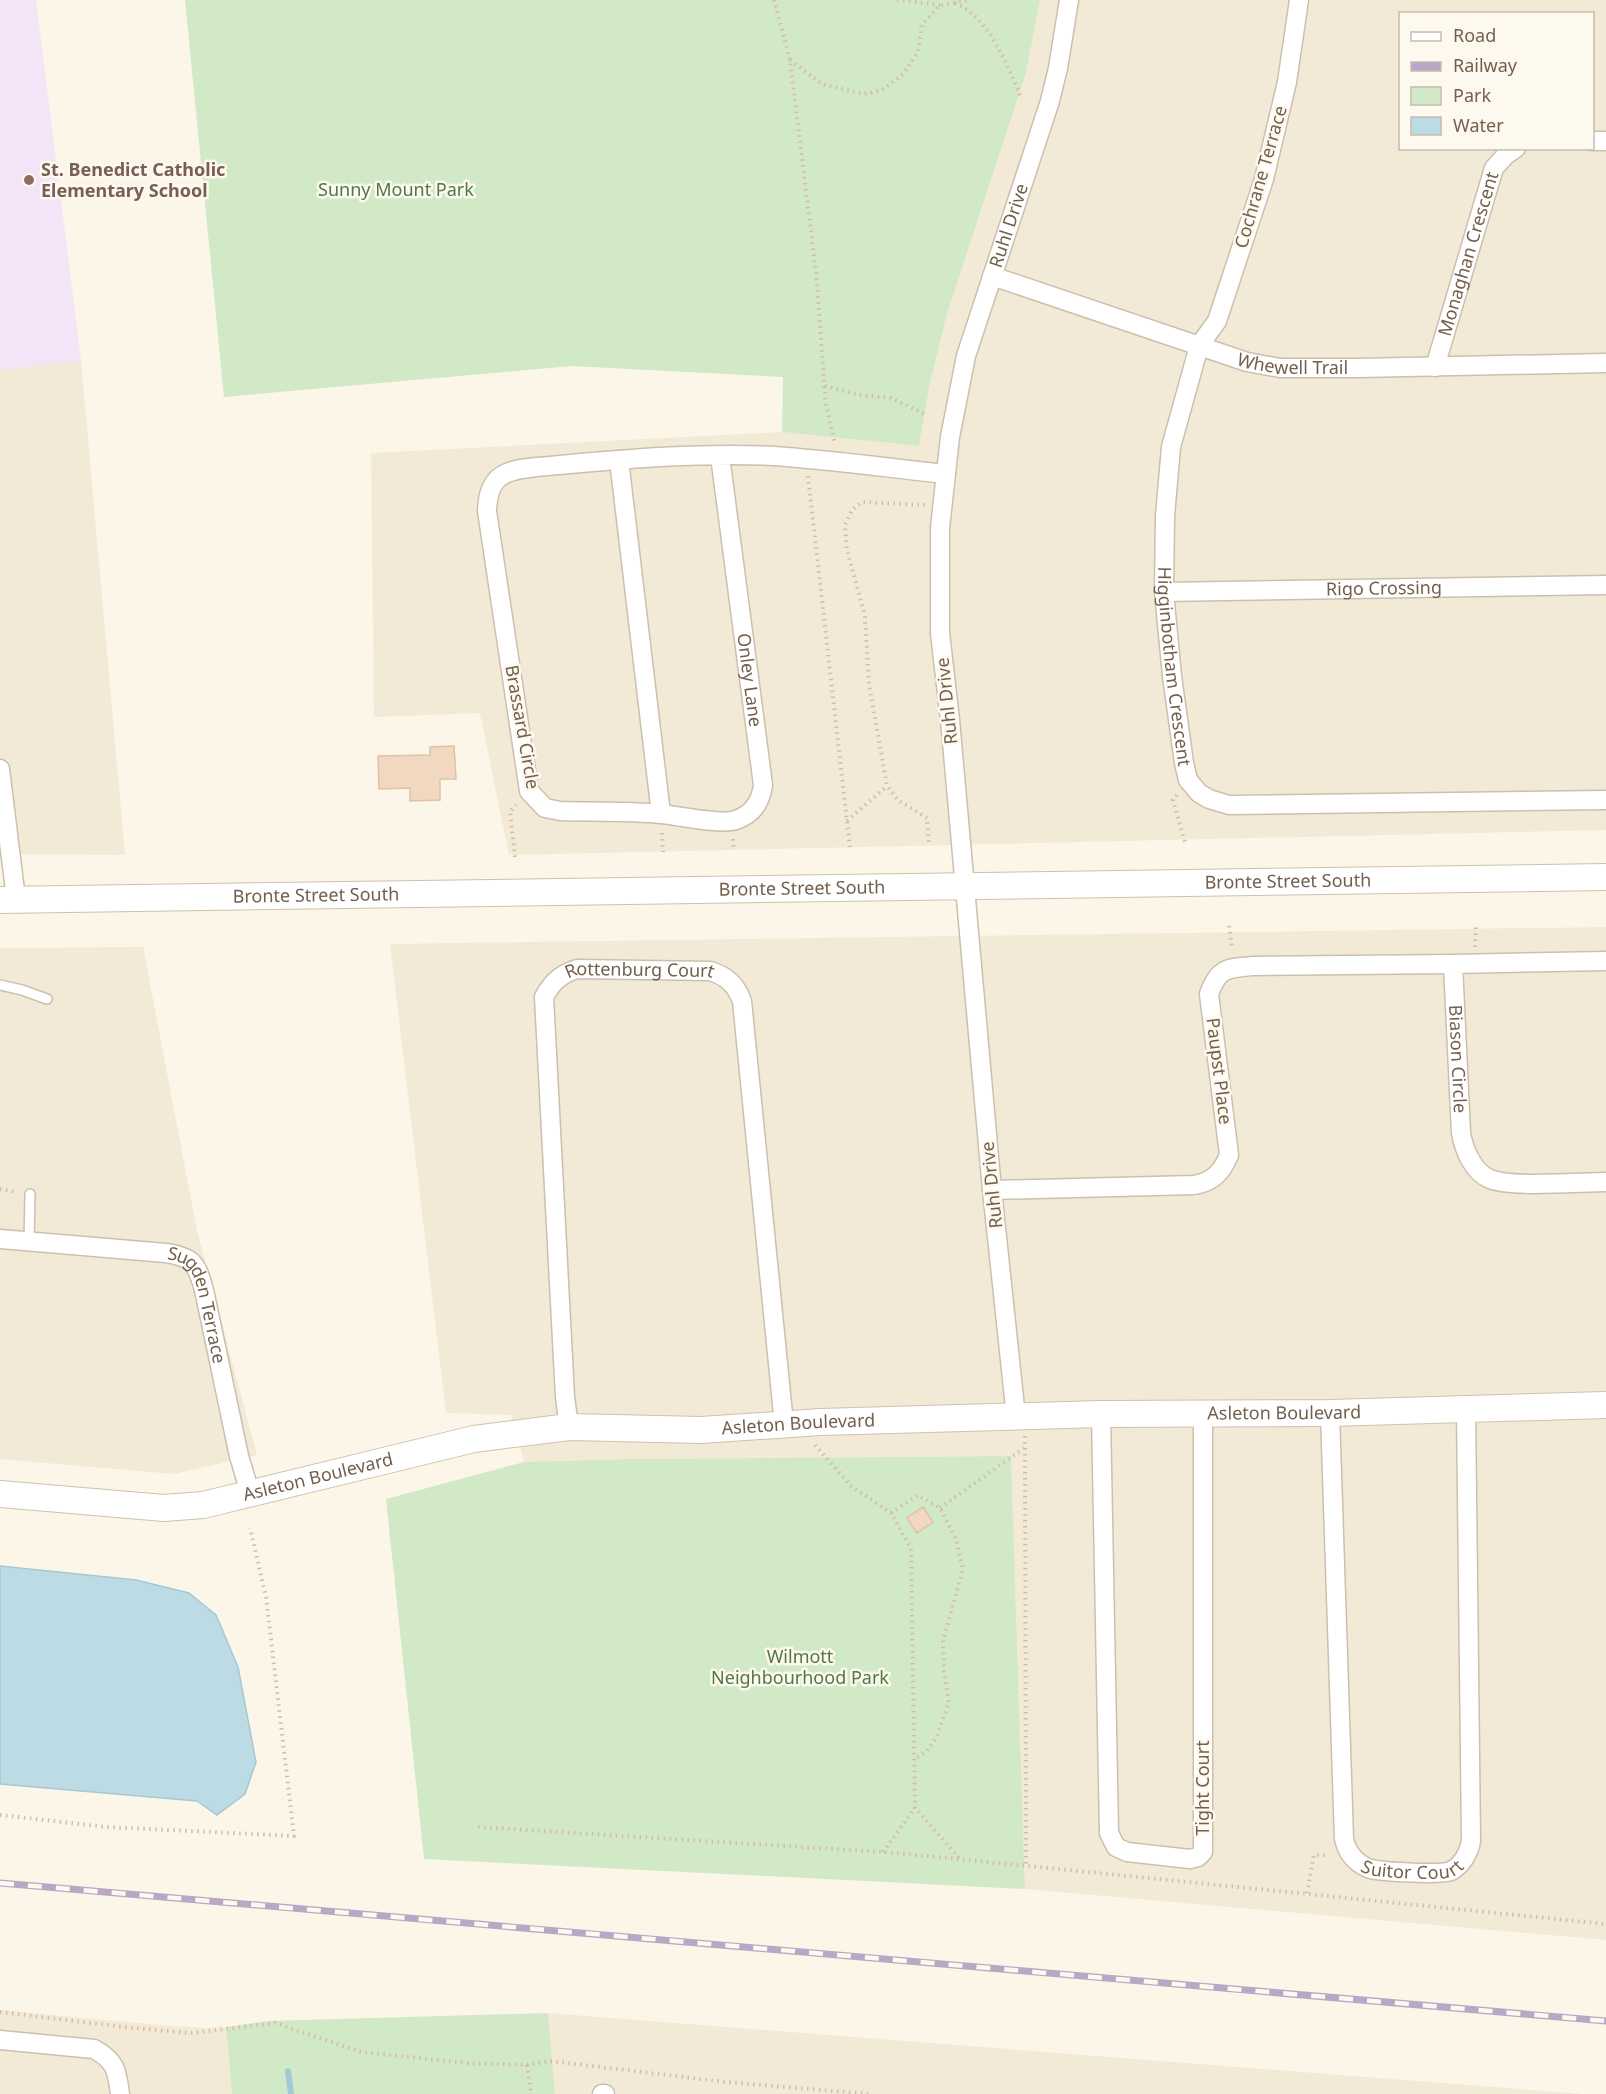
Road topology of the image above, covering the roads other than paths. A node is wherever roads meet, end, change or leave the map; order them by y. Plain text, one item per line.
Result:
1 (1069, 0) edge
2 (1299, 0) edge
3 (1513, 150) edge
4 (992, 276) junction
5 (1199, 346) junction
6 (1606, 363) edge
7 (1435, 367) junction
8 (720, 456) junction
9 (619, 460) junction
10 (946, 474) junction
11 (1606, 585) edge
12 (1164, 592) junction
13 (0, 769) edge
14 (1606, 800) edge
15 (661, 814) junction
16 (3, 820) edge
17 (1606, 877) edge
18 (965, 887) junction
19 (8, 899) edge
20 (1606, 961) edge
21 (1453, 964) junction
22 (0, 985) edge
23 (47, 999) dead end
24 (1606, 1182) edge
25 (993, 1190) junction
26 (30, 1194) dead end
27 (0, 1239) edge
28 (29, 1242) junction
29 (1606, 1405) edge
30 (1466, 1408) junction
31 (1330, 1413) junction
32 (1101, 1414) junction
33 (1203, 1415) junction
34 (1021, 1416) junction
35 (790, 1424) junction
36 (569, 1427) junction
37 (250, 1493) junction
38 (0, 1494) edge
39 (0, 2040) edge
40 (120, 2094) edge

1 - 4 street, Ruhl Drive
2 - 5 street, Cochrane Terrace
3 - 7 street, Monaghan Crescent
4 - 5 street, Whewell Trail
4 - 10 street, Ruhl Drive
5 - 7 street, Whewell Trail
5 - 12 street, Higginbotham Crescent
6 - 7 street, Whewell Trail
8 - 9 street, Brassard Circle
8 - 10 street, Brassard Circle
8 - 15 street, Onley Lane
9 - 15 street
9 - 15 street, Brassard Circle
10 - 18 street, Ruhl Drive
11 - 12 street, Rigo Crossing
12 - 14 street, Higginbotham Crescent
13 - 16 street
16 - 19 street
17 - 18 street, Bronte Street South
18 - 19 street, Bronte Street South
18 - 25 street, Ruhl Drive
20 - 21 street
21 - 24 street, Biason Circle
21 - 25 street, Paupst Place
22 - 23 lane
25 - 34 street, Ruhl Drive
26 - 28 lane
27 - 28 street, Sugden Terrace
28 - 37 street, Sugden Terrace
29 - 30 street, Asleton Boulevard
30 - 31 street, Asleton Boulevard
30 - 31 street, Suitor Court
31 - 33 street, Asleton Boulevard
32 - 33 street, Asleton Boulevard
32 - 33 street, Tight Court
32 - 34 street, Asleton Boulevard
34 - 35 street, Asleton Boulevard
35 - 36 street, Asleton Boulevard
35 - 36 street, Rottenburg Court
36 - 37 street, Asleton Boulevard
37 - 38 street, Asleton Boulevard
39 - 40 street

